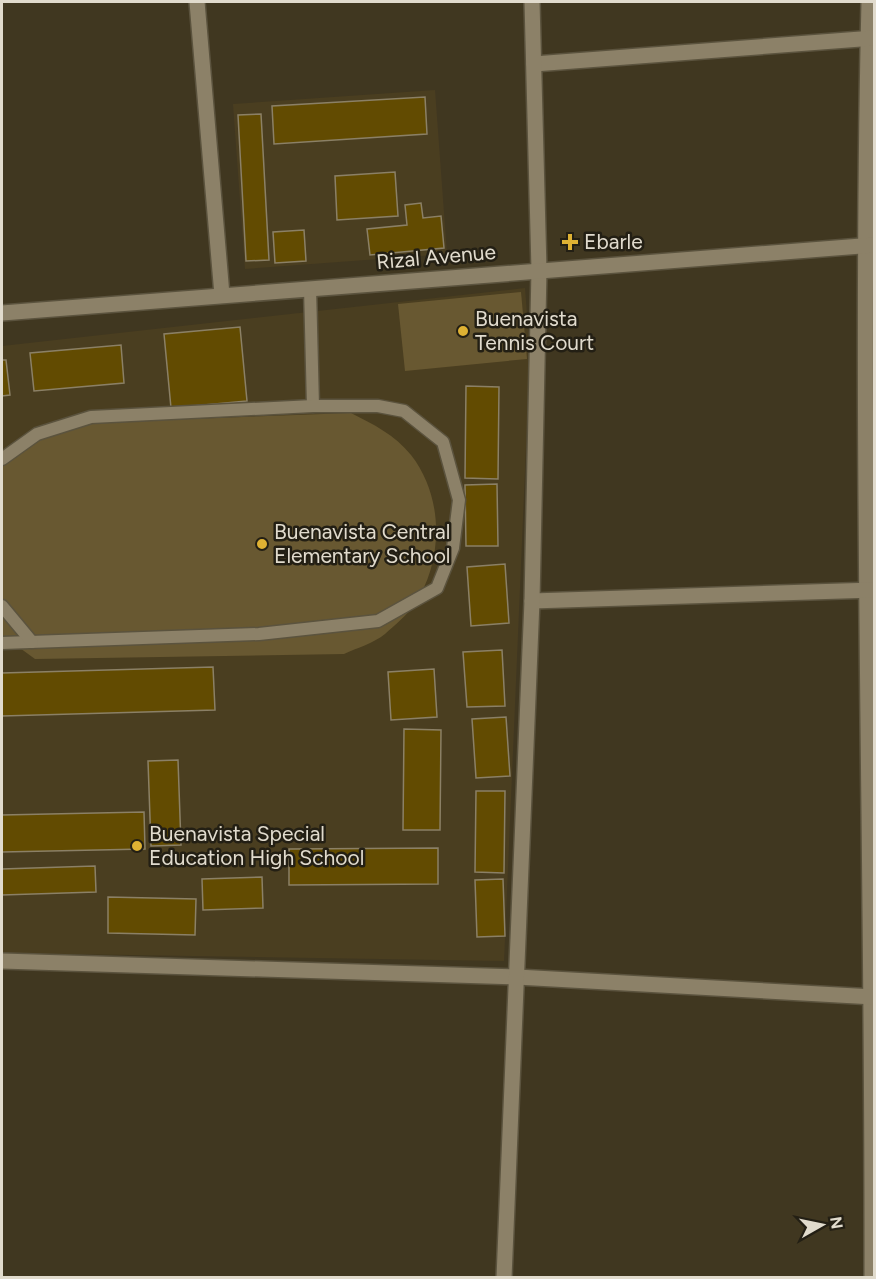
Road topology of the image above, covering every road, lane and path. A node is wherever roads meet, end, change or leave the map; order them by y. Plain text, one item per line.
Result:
1 (198, 2) edge
2 (532, 2) edge
3 (869, 2) edge
4 (871, 38) edge
5 (534, 64) junction
6 (869, 245) edge
7 (539, 270) junction
8 (310, 288) junction
9 (222, 295) junction
10 (2, 313) edge
11 (313, 406) junction
12 (2, 459) edge
13 (870, 590) edge
14 (532, 601) junction
15 (2, 606) edge
16 (32, 642) junction
17 (2, 643) edge
18 (2, 961) edge
19 (517, 977) junction
20 (874, 997) edge
21 (504, 1278) edge
22 (872, 1278) edge

1 - 9 street
2 - 5 street
3 - 4 street
4 - 5 street
4 - 6 street
5 - 7 street
6 - 7 street, Rizal Avenue
6 - 13 street
7 - 8 street, Rizal Avenue
7 - 14 street
8 - 9 street, Rizal Avenue
8 - 11 lane
9 - 10 street, Rizal Avenue
11 - 12 lane
11 - 16 lane
13 - 14 street
13 - 20 street
14 - 19 street
15 - 16 lane
16 - 17 lane
18 - 19 street
19 - 20 street
19 - 21 street
20 - 22 street

